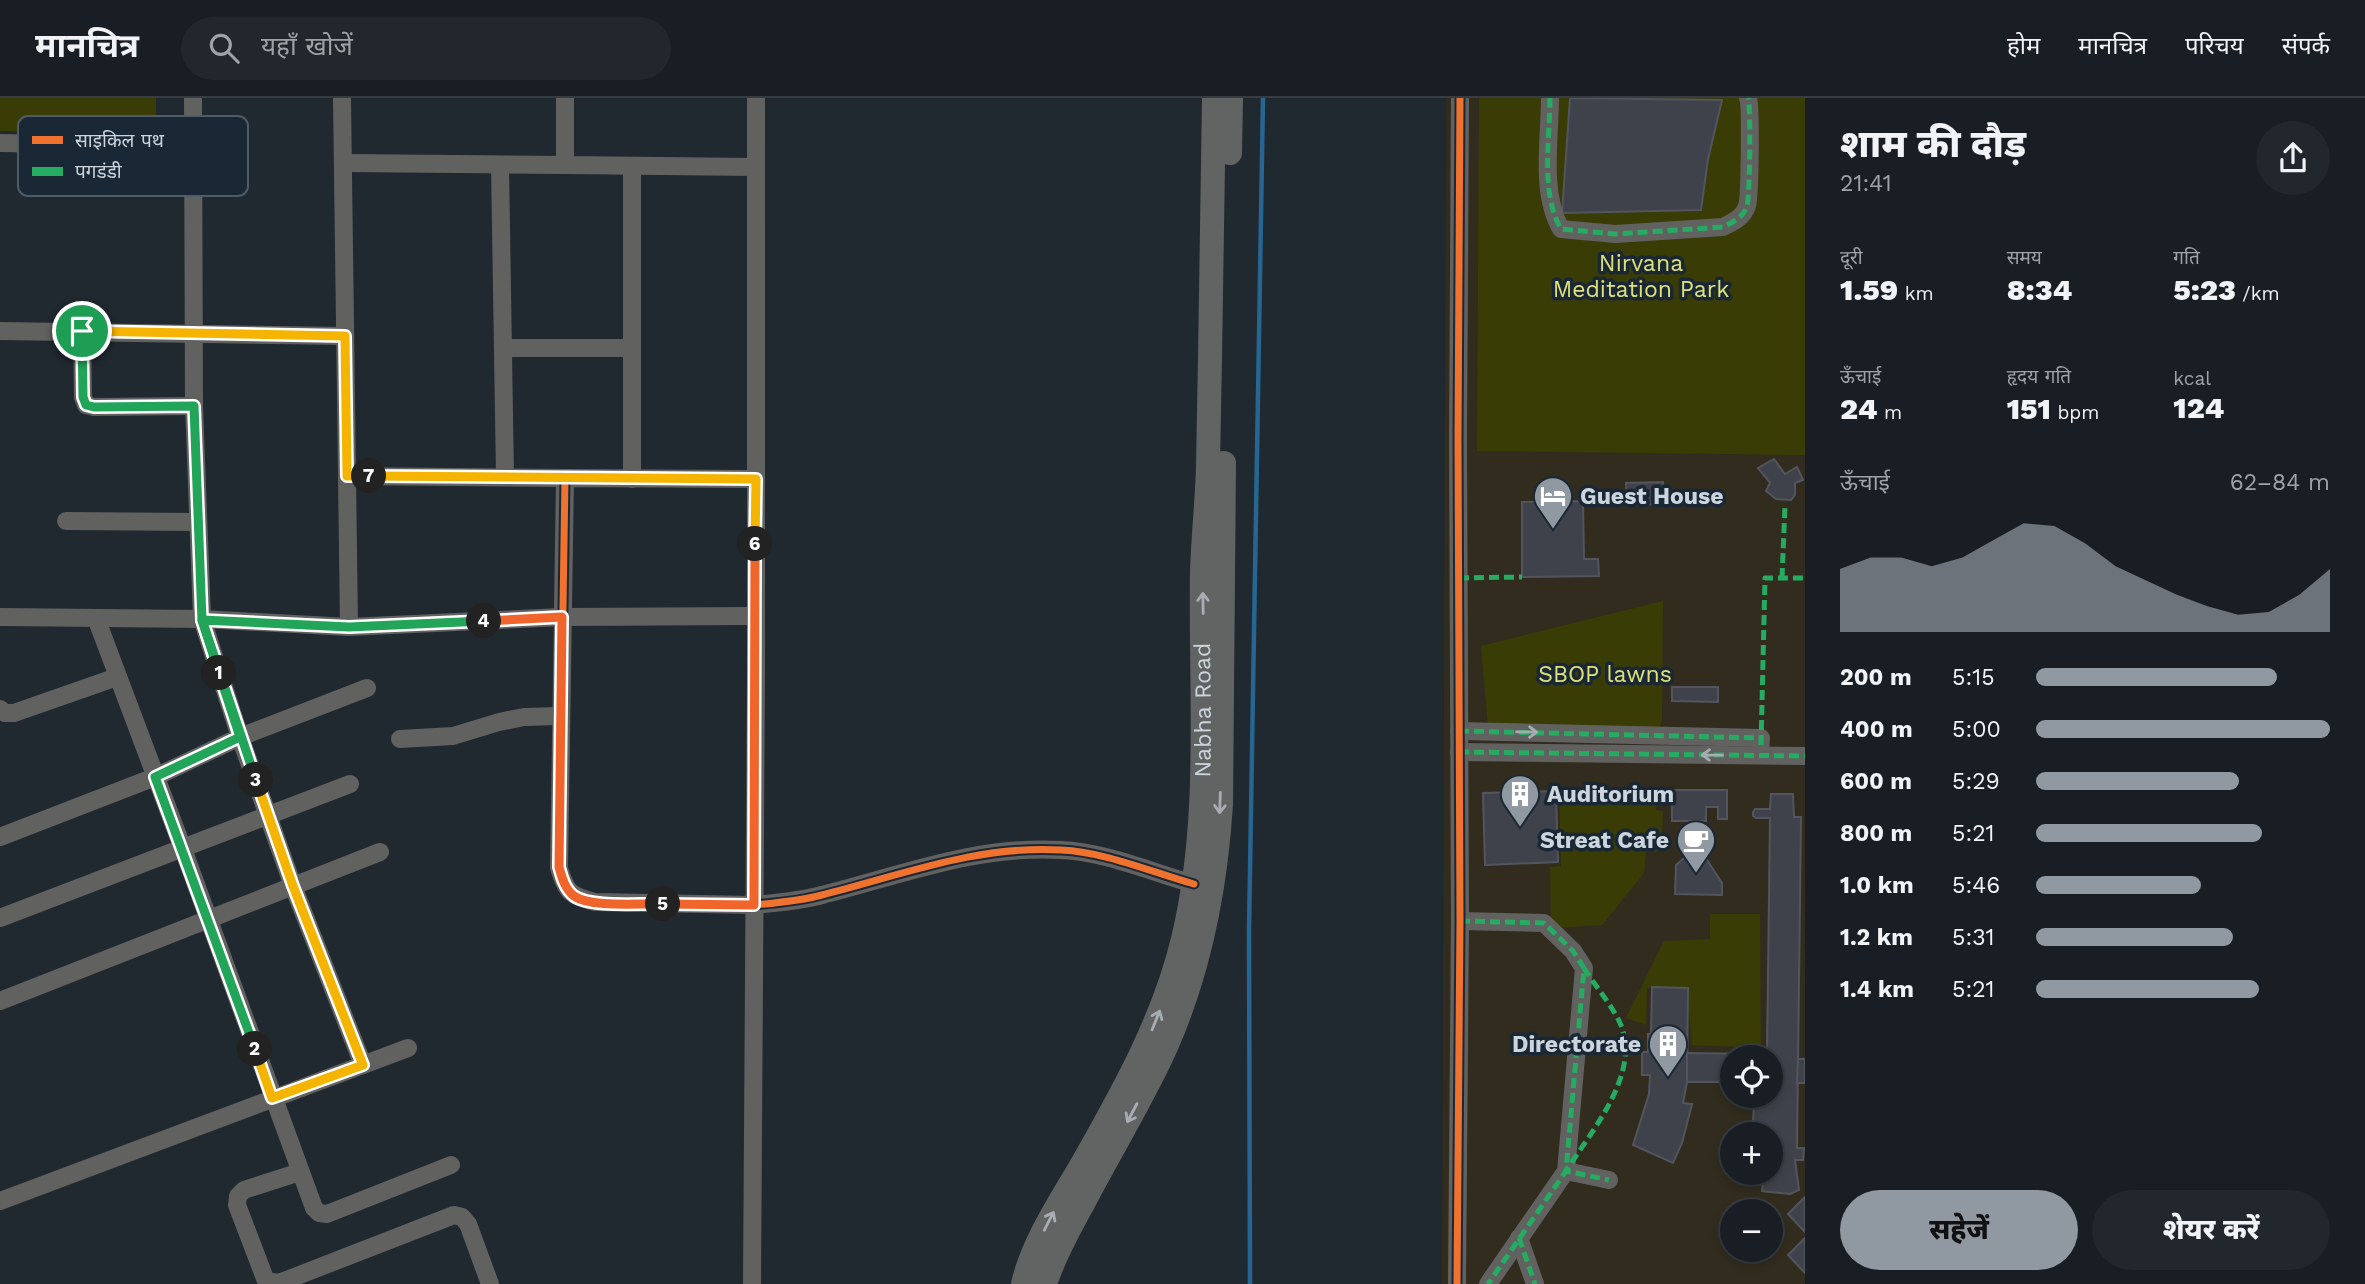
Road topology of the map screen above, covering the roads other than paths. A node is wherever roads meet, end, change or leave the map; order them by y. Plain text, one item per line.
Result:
1 (193, 98) edge
2 (342, 98) edge
3 (565, 98) edge
4 (756, 98) edge
5 (1214, 98) edge
6 (1231, 98) edge
7 (1460, 98) edge
8 (1550, 98) edge
9 (1748, 98) edge
10 (193, 116) edge
11 (0, 143) edge
12 (18, 143) edge
13 (344, 163) junction
14 (500, 165) junction
15 (565, 165) junction
16 (632, 166) junction
17 (756, 167) junction
18 (193, 196) edge
19 (0, 331) edge
20 (82, 331) junction
21 (194, 332) junction
22 (345, 336) junction
23 (503, 348) junction
24 (632, 348) junction
25 (194, 406) junction
26 (347, 476) junction
27 (505, 477) junction
28 (565, 478) junction
29 (632, 479) junction
30 (756, 479) junction
31 (66, 521) dead end
32 (197, 522) junction
33 (754, 616) junction
34 (0, 617) edge
35 (562, 617) junction
36 (96, 618) junction
37 (202, 620) junction
38 (349, 627) junction
39 (117, 677) junction
40 (367, 688) dead end
41 (0, 709) edge
42 (560, 716) junction
43 (1459, 731) junction
44 (240, 737) junction
45 (400, 739) dead end
46 (1761, 747) junction
47 (1459, 752) junction
48 (1805, 756) edge
49 (155, 777) junction
50 (349, 784) dead end
51 (269, 817) junction
52 (0, 837) edge
53 (183, 849) junction
54 (380, 852) dead end
55 (1194, 884) junction
56 (293, 886) junction
57 (754, 905) junction
58 (0, 918) edge
59 (209, 919) junction
60 (1460, 921) junction
61 (0, 999) edge
62 (408, 1048) dead end
63 (363, 1065) junction
64 (272, 1098) junction
65 (450, 1165) dead end
66 (1566, 1171) junction
67 (300, 1172) junction
68 (1609, 1180) dead end
69 (0, 1201) edge
70 (1520, 1238) junction
71 (1459, 1281) edge
72 (490, 1284) edge
73 (752, 1284) edge
74 (1023, 1284) edge
75 (1045, 1284) edge
76 (1488, 1284) edge
77 (1535, 1284) edge

1 - 10 street
2 - 13 street
3 - 15 street
4 - 17 street
55 -> 5 main road, Nabha Road
6 -> 75 main road, Nabha Road
7 - 43 street
8 - 9 street
11 - 12 street
13 - 14 street
13 - 22 street
14 - 15 street
14 - 23 street
15 - 16 street
16 - 17 street
16 - 24 street
17 - 30 street
18 - 21 street
19 - 20 street
20 - 21 street
20 - 25 street
21 - 22 street
21 - 25 street
22 - 26 street
23 - 24 street
23 - 27 street
24 - 29 street
25 - 32 street
26 - 27 street
26 - 38 street
27 - 28 street
28 - 29 street
28 - 35 street
29 - 30 street
30 - 33 street
31 - 32 street
32 - 37 street
33 - 35 street
33 - 57 street
34 - 36 street
35 - 38 street
35 - 42 street
36 - 37 street
36 - 39 street
37 - 38 street
37 - 44 street
39 - 41 street
39 - 49 street
40 - 44 street
42 - 45 street
42 - 57 street
43 -> 46 street
43 - 47 street
44 - 49 street
44 - 51 street
46 -> 47 street
46 - 48 street
47 - 60 street
49 - 52 street
49 - 53 street
50 - 51 street
51 - 53 street
51 - 56 street
53 - 58 street
53 - 59 street
54 - 56 street
55 - 57 street
74 -> 55 main road, Nabha Road
56 - 59 street
56 - 63 street
57 - 73 street
59 - 61 street
59 - 64 street
60 - 66 street
60 - 71 street
62 - 63 street
63 - 64 street
64 - 67 street
64 - 69 street
65 - 67 street
66 - 68 street
66 - 70 street
67 - 72 street
70 - 76 street
70 - 77 street

